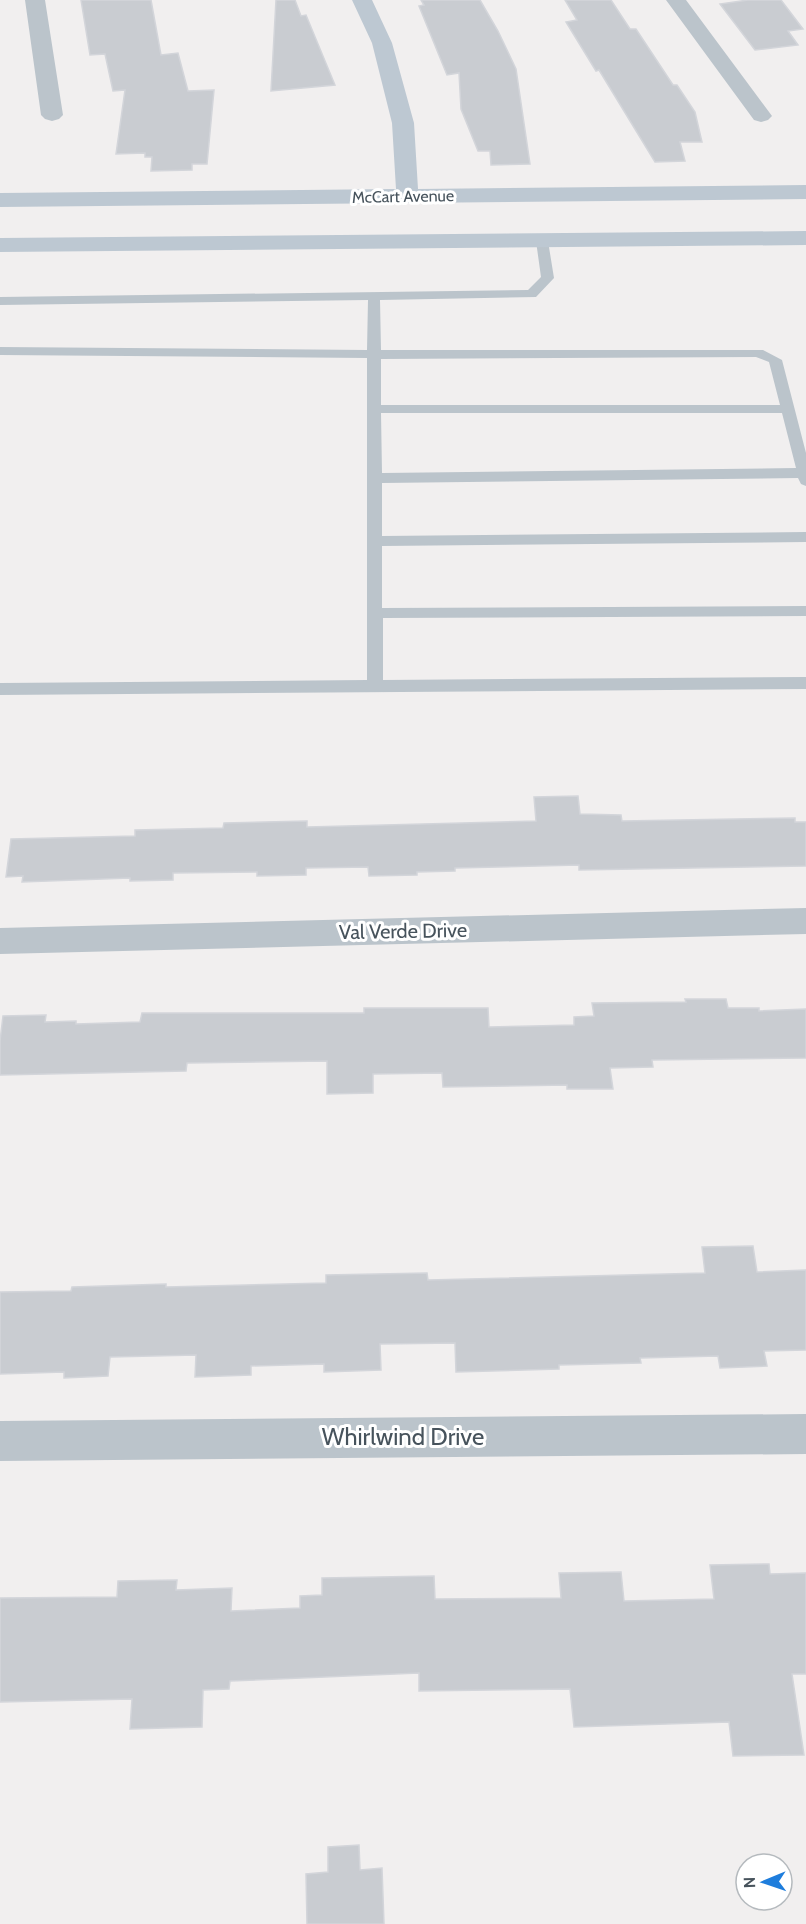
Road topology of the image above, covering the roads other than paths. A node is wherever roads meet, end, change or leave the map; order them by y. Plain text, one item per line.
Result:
1 (35, 0) edge
2 (362, 0) edge
3 (676, 0) edge
4 (52, 115) dead end
5 (761, 116) dead end
6 (806, 192) edge
7 (408, 196) junction
8 (0, 200) edge
9 (806, 238) edge
10 (542, 241) junction
11 (470, 242) junction
12 (223, 243) junction
13 (0, 245) edge
14 (374, 296) junction
15 (0, 301) edge
16 (0, 351) edge
17 (373, 354) junction
18 (373, 409) junction
19 (788, 409) junction
20 (805, 477) edge
21 (374, 478) junction
22 (806, 537) edge
23 (374, 541) junction
24 (806, 610) edge
25 (374, 613) junction
26 (806, 683) edge
27 (375, 686) junction
28 (0, 688) edge
29 (806, 921) edge
30 (0, 941) edge
31 (806, 1434) edge
32 (0, 1441) edge

1 - 4 street
2 - 7 main road
3 - 5 street
6 - 7 main road, McCart Avenue
7 - 8 main road, McCart Avenue
7 - 11 main road
7 - 12 main road
9 - 10 main road
10 - 11 main road
10 - 14 lane
11 - 12 main road
12 - 13 main road
14 - 15 lane
14 - 17 lane
16 - 17 lane
17 - 18 lane
17 - 19 lane
18 - 19 lane
18 - 21 lane
19 - 20 lane
20 - 21 lane
21 - 23 lane
22 - 23 lane
23 - 25 lane
24 - 25 lane
25 - 27 lane
26 - 27 lane
27 - 28 lane
29 - 30 street, Val Verde Drive
31 - 32 street, Whirlwind Drive

